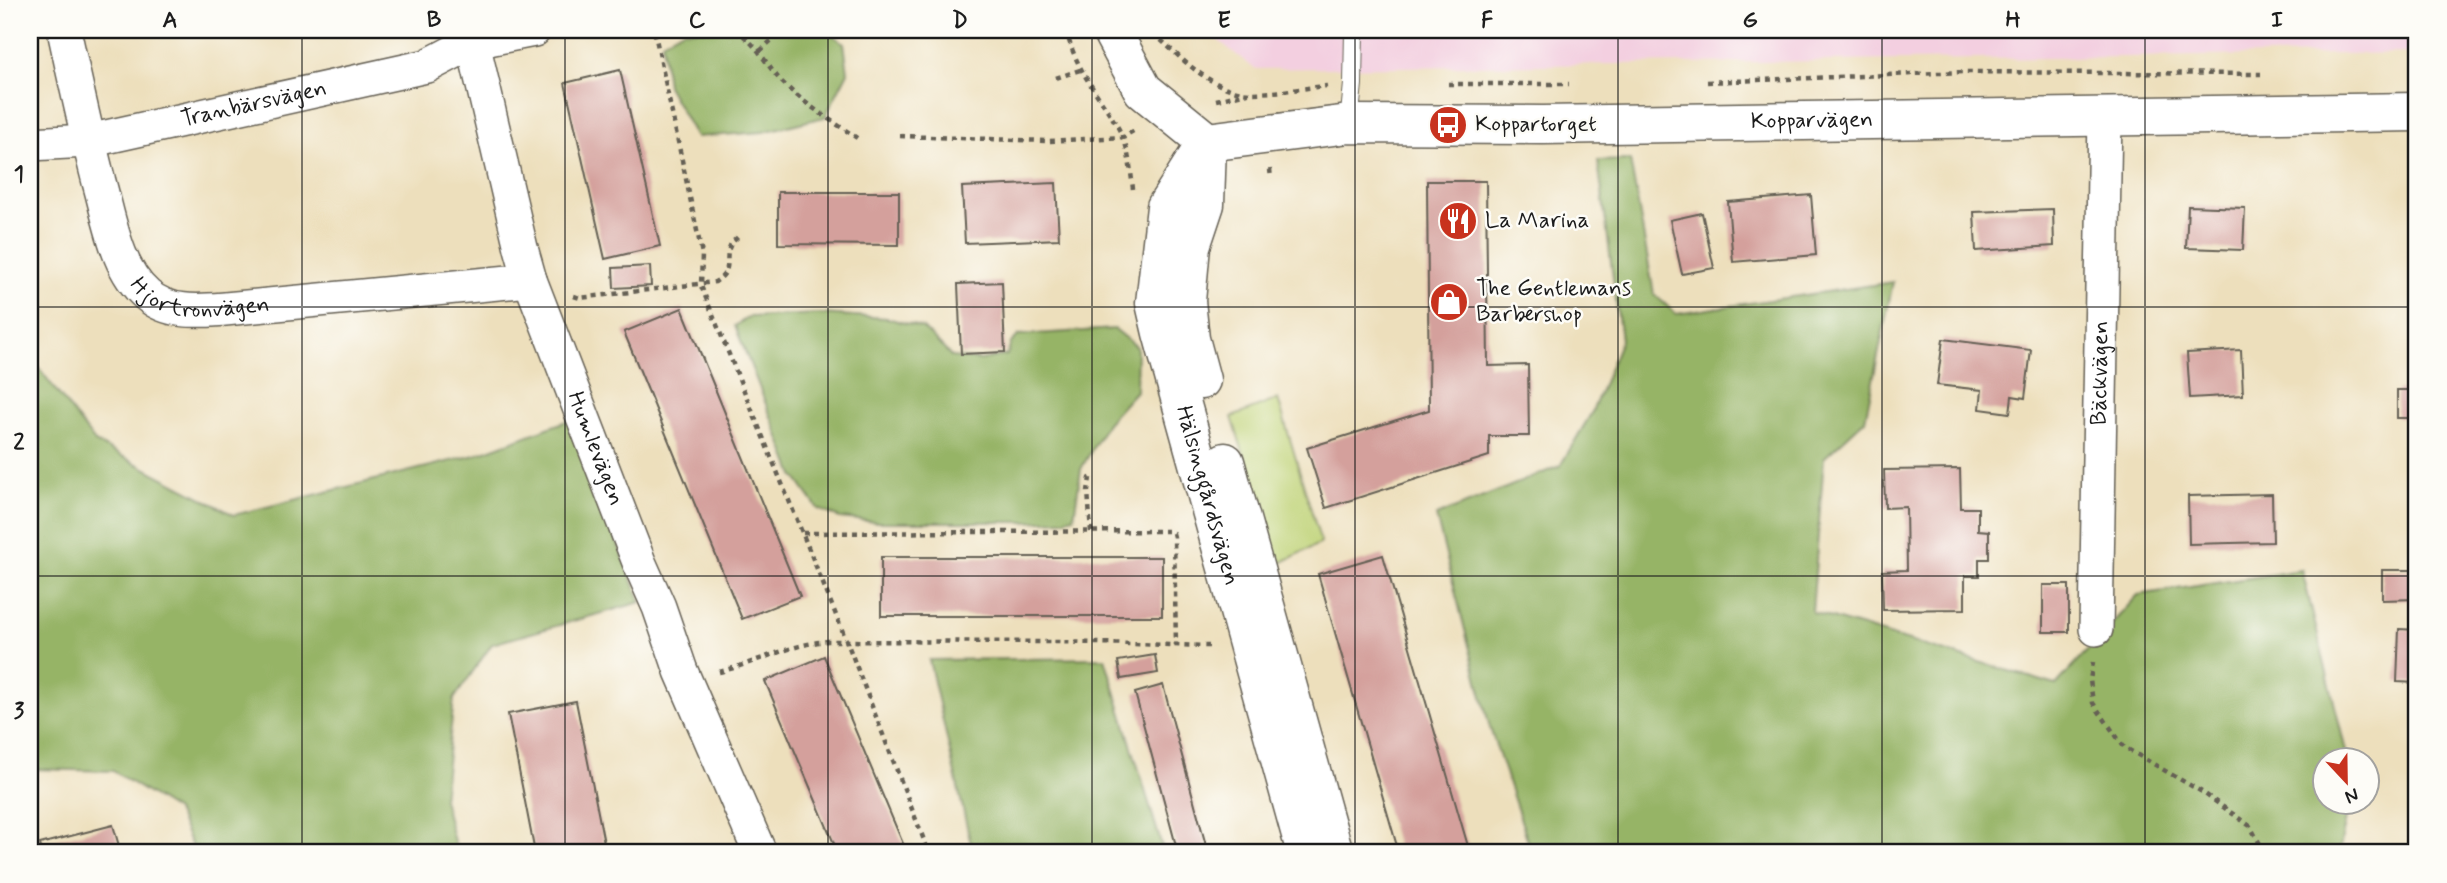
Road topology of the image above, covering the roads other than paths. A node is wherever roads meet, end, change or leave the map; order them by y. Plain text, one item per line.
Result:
1 (64, 30) edge
2 (534, 30) edge
3 (1111, 30) edge
4 (1354, 30) edge
5 (472, 36) edge
6 (2417, 112) edge
7 (2105, 116) junction
8 (1349, 124) junction
9 (88, 141) junction
10 (1207, 142) junction
11 (30, 144) edge
12 (530, 280) junction
13 (2096, 629) road end
14 (760, 853) edge
15 (1306, 853) edge
16 (1334, 853) edge

1 - 9 street, Hjortronvägen
2 - 5 street
3 - 10 street
4 - 8 lane
5 - 9 street, Tranbärsvägen
5 - 12 street, Humlevägen
6 - 7 street, Kopparvägen
7 - 8 street, Kopparvägen
7 - 13 street, Bäckvägen
8 - 10 street, Kopparvägen
9 - 11 street, Tranbärsvägen
9 - 12 street, Hjortronvägen
10 - 15 street, Hälsinggårdsvägen
10 - 16 street, Hälsinggårdsvägen
12 - 14 street, Humlevägen

